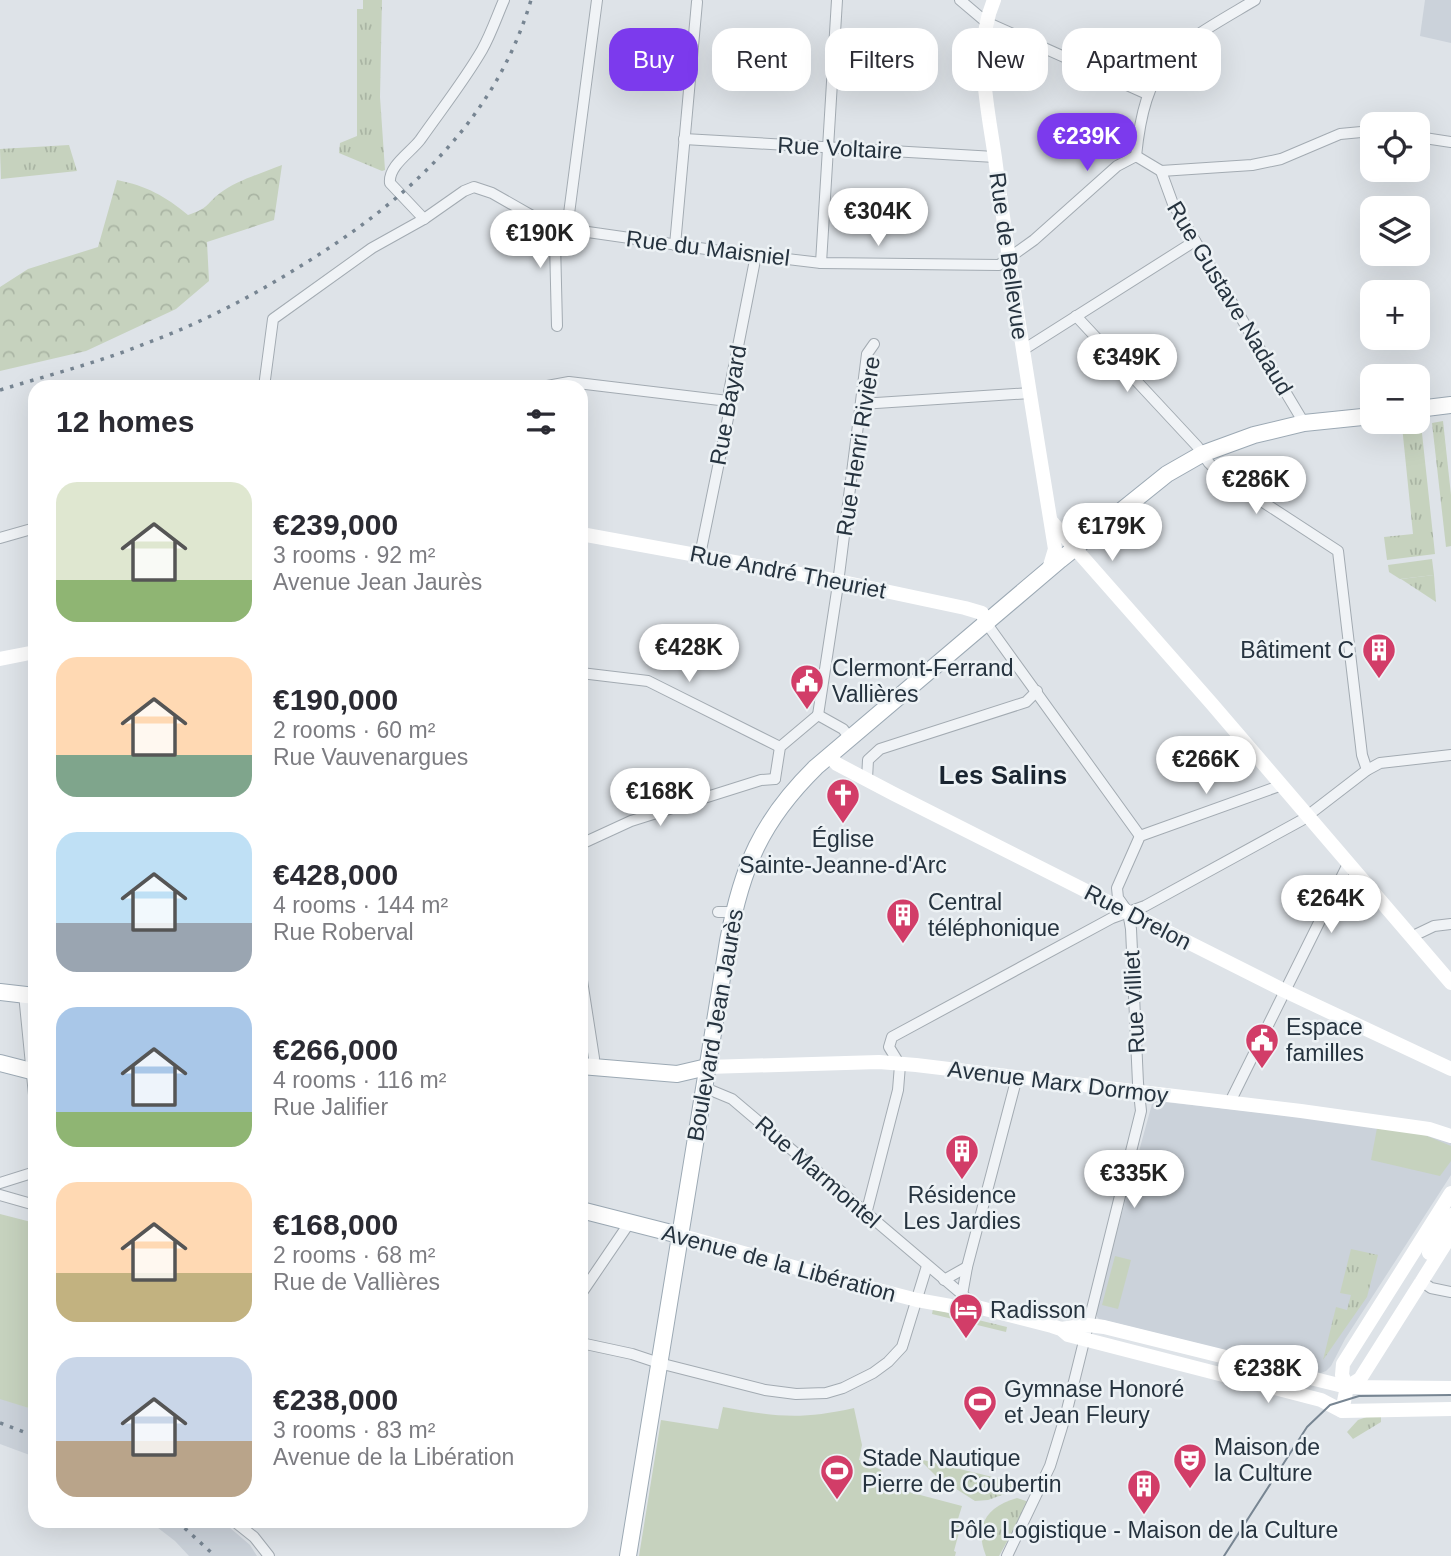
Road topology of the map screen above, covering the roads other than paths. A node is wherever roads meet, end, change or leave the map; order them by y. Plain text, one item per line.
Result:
1 (504, 0) edge
2 (597, 0) edge
3 (837, 0) edge
4 (960, 0) edge
5 (994, 0) edge
6 (1255, 0) edge
7 (697, 2) dead end
8 (986, 22) junction
9 (1147, 94) junction
10 (1360, 132) edge
11 (684, 139) junction
12 (1430, 139) edge
13 (1451, 142) edge
14 (828, 147) junction
15 (1136, 156) junction
16 (995, 157) junction
17 (1161, 171) junction
18 (424, 219) junction
19 (567, 229) junction
20 (1195, 241) junction
21 (675, 245) junction
22 (756, 255) junction
23 (1008, 257) junction
24 (821, 263) junction
25 (1076, 316) junction
26 (557, 326) dead end
27 (874, 344) dead end
28 (1023, 351) junction
29 (265, 380) edge
30 (588, 384) edge
31 (1030, 393) junction
32 (728, 401) junction
33 (861, 404) junction
34 (1451, 405) edge
35 (1430, 408) edge
36 (1360, 416) edge
37 (1304, 423) junction
38 (1202, 454) junction
39 (1051, 522) junction
40 (28, 530) edge
41 (588, 535) edge
42 (0, 538) edge
43 (1075, 549) junction
44 (700, 555) junction
45 (1049, 569) junction
46 (838, 581) junction
47 (987, 624) junction
48 (28, 653) edge
49 (0, 659) edge
50 (588, 674) edge
51 (1037, 691) junction
52 (818, 715) junction
53 (850, 738) junction
54 (780, 747) junction
55 (1451, 755) edge
56 (829, 756) junction
57 (1367, 770) junction
58 (775, 779) junction
59 (867, 779) junction
60 (1282, 785) junction
61 (789, 795) junction
62 (1308, 817) junction
63 (1140, 836) junction
64 (588, 841) edge
65 (1348, 864) junction
66 (1128, 912) junction
67 (1451, 924) edge
68 (1411, 937) junction
69 (1451, 983) edge
70 (1285, 991) junction
71 (0, 992) edge
72 (28, 995) edge
73 (588, 1019) edge
74 (889, 1046) junction
75 (879, 1062) junction
76 (0, 1063) edge
77 (900, 1065) junction
78 (588, 1066) edge
79 (588, 1067) edge
80 (707, 1067) junction
81 (1451, 1069) edge
82 (28, 1071) edge
83 (677, 1074) junction
84 (1017, 1077) junction
85 (703, 1087) junction
86 (1139, 1091) junction
87 (1230, 1102) junction
88 (1447, 1132) edge
89 (28, 1174) edge
90 (0, 1183) edge
91 (1451, 1193) edge
92 (0, 1195) edge
93 (28, 1203) edge
94 (588, 1212) edge
95 (866, 1214) junction
96 (1451, 1214) edge
97 (630, 1223) junction
98 (679, 1235) junction
99 (1451, 1235) edge
100 (927, 1266) junction
101 (967, 1267) junction
102 (944, 1280) junction
103 (1421, 1281) junction
104 (588, 1284) edge
105 (1451, 1292) edge
106 (962, 1295) junction
107 (917, 1300) junction
108 (977, 1307) junction
109 (1086, 1332) junction
110 (588, 1345) edge
111 (659, 1363) junction
112 (1451, 1388) edge
113 (1344, 1399) junction
114 (1451, 1409) edge
115 (243, 1528) edge
116 (269, 1556) edge
117 (628, 1556) edge
118 (1007, 1556) edge

1 - 18 street
2 - 19 street
3 - 14 street
4 - 8 street
5 - 8 main road, Rue de Bellevue
6 - 9 street
7 - 11 street
8 - 9 street
8 - 16 main road, Rue de Bellevue
9 - 15 street
10 - 17 street
11 - 14 street, Rue Voltaire
11 - 21 street
12 - 13 street
14 - 16 street, Rue Voltaire
14 - 24 street
15 - 17 street
15 - 23 street
16 - 23 main road, Rue de Bellevue
17 - 20 street, Rue Gustave Nadaud
18 - 19 street, Rue du Maisniel
18 - 29 street
19 - 21 street, Rue du Maisniel
19 - 26 street
20 - 25 street
20 - 37 street, Rue Gustave Nadaud
21 - 22 street, Rue du Maisniel
22 - 24 street, Rue du Maisniel
22 - 32 street, Rue Bayard
23 - 24 street, Rue du Maisniel
23 - 28 main road, Rue de Bellevue
25 - 28 street
25 - 38 street
27 - 33 street, Rue Henri Rivière
28 - 31 main road, Rue de Bellevue
30 - 32 street
31 - 33 street
31 - 39 main road, Rue de Bellevue
32 - 44 street, Rue Bayard
33 - 46 street, Rue Henri Rivière
34 - 35 main road
36 - 37 main road, Boulevard Jean Jaurès
37 - 38 main road, Boulevard Jean Jaurès
38 - 43 main road, Boulevard Jean Jaurès
38 - 57 street
39 - 43 main road
39 - 45 main road, Rue de Bellevue
40 - 42 street
41 - 44 main road, Rue André Theuriet
43 - 45 main road, Boulevard Jean Jaurès
43 - 60 main road
44 - 46 main road, Rue André Theuriet
45 - 47 main road, Boulevard Jean Jaurès
46 - 47 main road, Rue André Theuriet
46 - 52 street, Rue Henri Rivière
47 - 51 street
47 - 53 main road, Boulevard Jean Jaurès
48 - 49 main road
50 - 54 street
51 - 59 street
51 - 63 street
52 - 53 street
52 - 54 street
53 - 56 main road, Boulevard Jean Jaurès
54 - 58 street
55 - 57 street
56 - 59 main road, Rue Drelon
56 - 61 main road, Boulevard Jean Jaurès
57 - 62 street
58 - 61 street
58 - 64 street
59 - 66 main road, Rue Drelon
60 - 62 main road
60 - 63 street
61 - 80 main road, Boulevard Jean Jaurès
62 - 65 main road
62 - 66 street
63 - 66 street, Rue Villiet
65 - 68 main road
65 - 70 street
66 - 70 main road, Rue Drelon
66 - 74 street
66 - 86 street, Rue Villiet
67 - 68 street
68 - 69 main road
70 - 81 main road, Rue Drelon
70 - 87 street
71 - 72 main road
73 - 78 street
74 - 75 street
74 - 77 street
75 - 77 main road, Avenue Marx Dormoy
75 - 80 main road, Avenue Marx Dormoy
76 - 82 main road
77 - 84 main road, Avenue Marx Dormoy
77 - 95 street
79 - 83 main road, Avenue Marx Dormoy
80 - 83 main road, Avenue Marx Dormoy
80 - 85 main road, Boulevard Jean Jaurès
83 - 85 main road, Avenue Marx Dormoy
84 - 86 main road, Avenue Marx Dormoy
84 - 101 street
85 - 95 street, Rue Marmontel
85 - 98 main road, Boulevard Jean Jaurès
86 - 87 main road, Avenue Marx Dormoy
86 - 109 street, Rue Villiet
87 - 88 main road, Avenue Marx Dormoy
89 - 90 street
91 - 113 main road
92 - 93 street
94 - 97 main road, Avenue de la Libération
95 - 100 street, Rue Marmontel
96 - 103 main road
97 - 98 main road, Avenue de la Libération
97 - 104 street
98 - 107 main road, Avenue de la Libération
98 - 111 main road, Boulevard Jean Jaurès
99 - 103 main road
100 - 102 street, Avenue de la Libération
100 - 107 street
101 - 102 street
101 - 106 street
102 - 106 street, Avenue de la Libération
103 - 105 street
103 - 113 main road
106 - 108 street, Avenue de la Libération
107 - 108 main road, Avenue de la Libération
107 - 111 street
108 - 109 main road, Avenue de la Libération
109 - 113 main road, Avenue de la Libération
109 - 113 main road, Avenue de la Libération
109 - 118 street, Rue Villiet
110 - 111 street
111 - 117 main road, Boulevard Jean Jaurès
112 - 113 main road
113 - 114 main road
115 - 116 street

